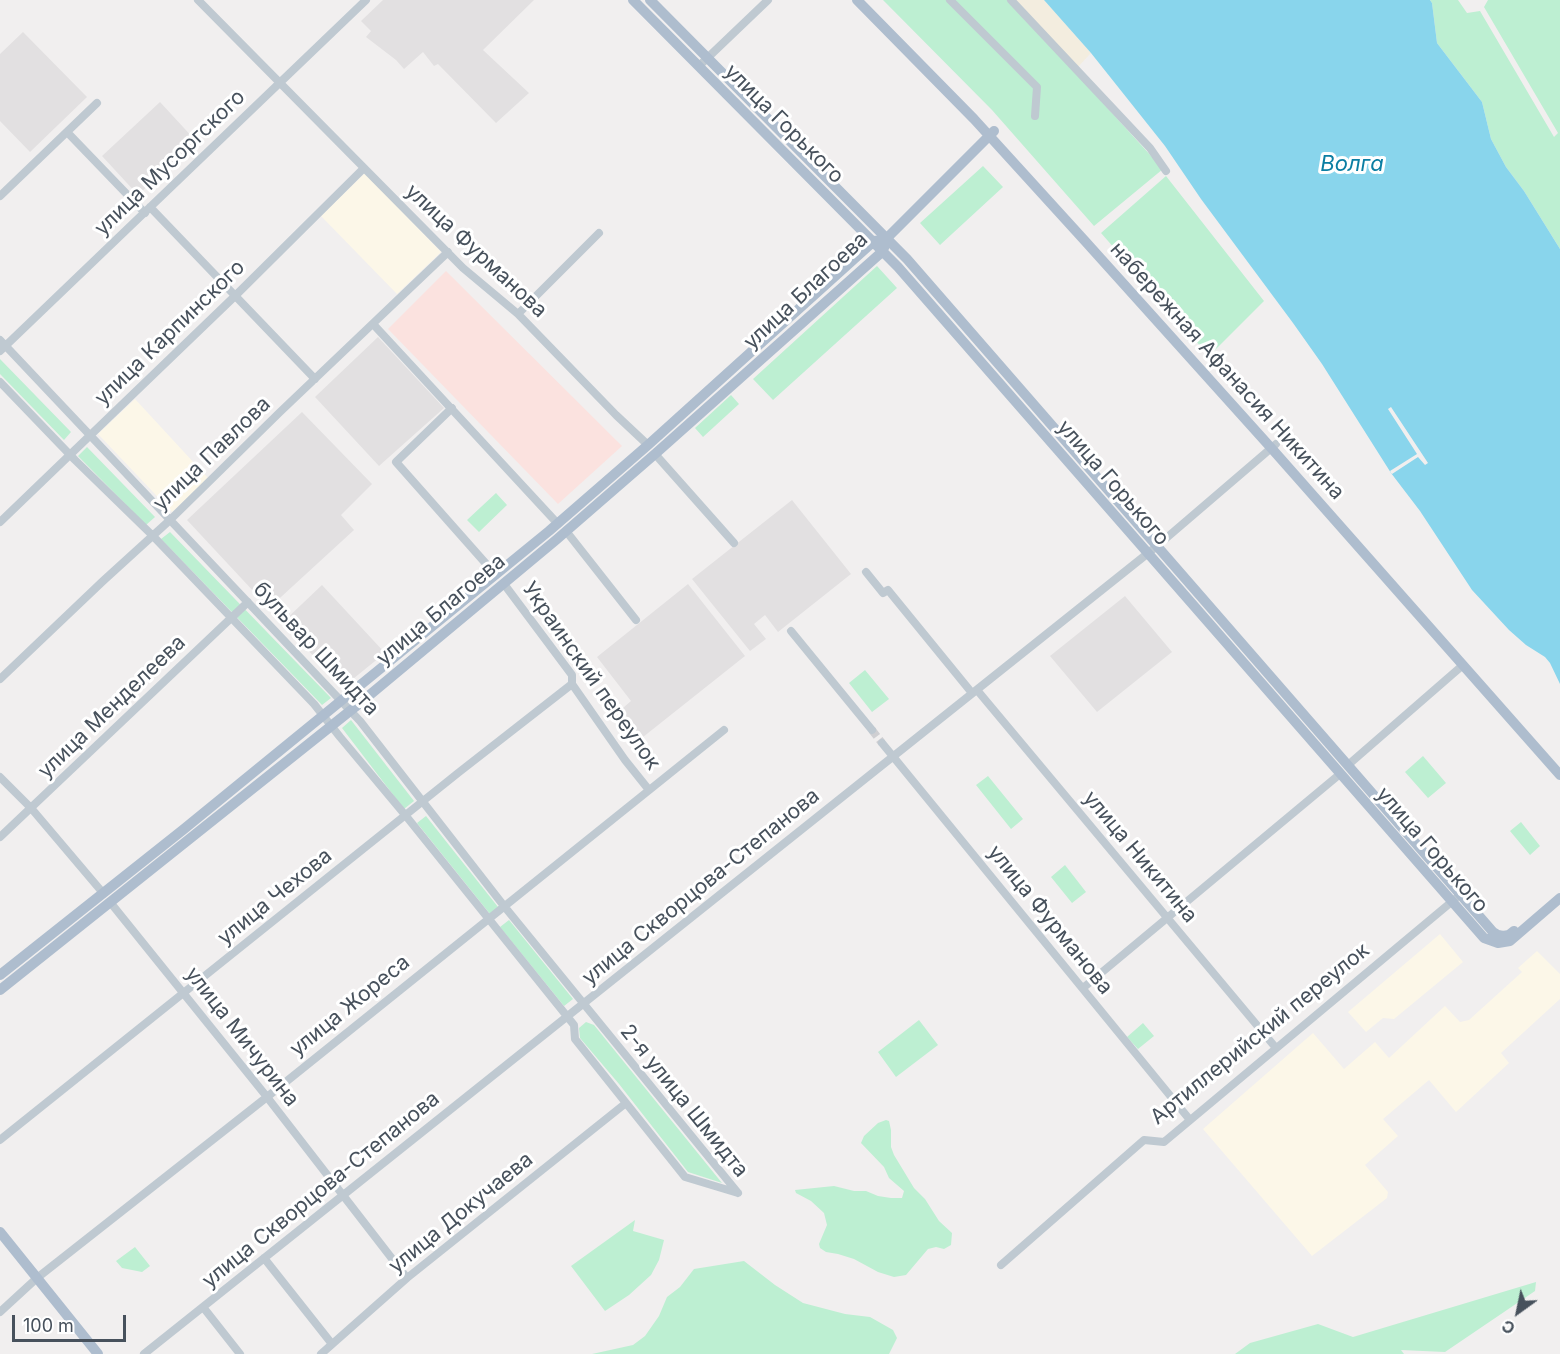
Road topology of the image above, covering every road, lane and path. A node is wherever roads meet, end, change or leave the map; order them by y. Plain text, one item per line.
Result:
1 (198, 0) edge
2 (366, 0) edge
3 (633, 0) edge
4 (650, 0) edge
5 (768, 0) edge
6 (857, 0) edge
7 (867, 0) edge
8 (950, 0) edge
9 (1011, 0) edge
10 (703, 62) junction
11 (280, 83) junction
12 (96, 103) dead end
13 (1035, 116) dead end
14 (67, 132) junction
15 (992, 133) junction
16 (364, 168) junction
17 (1166, 171) dead end
18 (0, 196) edge
19 (147, 210) junction
20 (599, 233) dead end
21 (887, 238) junction
22 (874, 241) junction
23 (883, 250) junction
24 (448, 252) junction
25 (235, 296) junction
26 (518, 314) junction
27 (373, 324) junction
28 (2, 346) edge
29 (315, 379) junction
30 (0, 382) edge
31 (452, 408) junction
32 (91, 436) junction
33 (1274, 446) junction
34 (652, 449) junction
35 (71, 455) junction
36 (170, 520) junction
37 (0, 522) edge
38 (562, 527) junction
39 (153, 536) junction
40 (734, 543) dead end
41 (1152, 550) junction
42 (866, 572) dead end
43 (500, 579) junction
44 (248, 602) junction
45 (232, 618) junction
46 (636, 620) dead end
47 (790, 631) dead end
48 (1463, 665) junction
49 (0, 679) edge
50 (572, 684) junction
51 (975, 691) junction
52 (342, 701) junction
53 (350, 710) junction
54 (324, 716) junction
55 (331, 726) junction
56 (724, 730) dead end
57 (872, 730) tunnel mouth
58 (882, 743) tunnel mouth
59 (893, 756) junction
60 (1560, 765) edge
61 (1344, 770) junction
62 (1560, 775) edge
63 (0, 777) edge
64 (649, 790) junction
65 (423, 802) junction
66 (31, 808) junction
67 (406, 816) junction
68 (0, 837) edge
69 (1560, 890) edge
70 (107, 897) junction
71 (1456, 898) junction
72 (1560, 898) edge
73 (504, 906) junction
74 (489, 918) junction
75 (1168, 918) junction
76 (0, 975) edge
77 (1083, 988) junction
78 (0, 990) edge
79 (184, 993) junction
80 (583, 1004) junction
81 (567, 1016) junction
82 (1276, 1048) junction
83 (267, 1097) junction
84 (626, 1104) junction
85 (1190, 1120) junction
86 (0, 1140) edge
87 (343, 1195) junction
88 (0, 1232) edge
89 (264, 1258) junction
90 (1001, 1265) dead end
91 (38, 1278) junction
92 (407, 1278) junction
93 (203, 1307) junction
94 (0, 1312) edge
95 (332, 1344) junction
96 (99, 1354) edge
97 (144, 1354) edge
98 (240, 1354) edge
99 (321, 1354) edge

1 - 11 street, улица Фурманова
2 - 11 street, улица Мусоргского
3 - 10 main road, улица Горького
4 - 10 main road, улица Горького
5 - 10 street
6 - 15 main road, набережная Афанасия Никитина
7 - 15 main road, набережная Афанасия Никитина
8 - 13 street
9 - 17 street
10 - 21 main road, улица Горького
10 - 22 main road, улица Горького
11 - 16 street, улица Фурманова
11 - 19 street, улица Мусоргского
12 - 14 street
14 - 18 street
14 - 19 street
15 - 21 main road, улица Благоева
15 - 33 main road, набережная Афанасия Никитина
16 - 24 street, улица Фурманова
16 - 25 street, улица Карпинского
19 - 25 street
19 - 28 street, улица Мусоргского
20 - 26 street
21 - 22 main road, улица Благоева
21 - 23 main road, улица Благоева
21 - 41 main road, улица Горького
22 - 23 main road, улица Горького
22 - 34 main road, улица Благоева
23 - 34 main road, улица Благоева
23 - 41 main road, улица Горького
24 - 26 street, улица Фурманова
24 - 27 street, улица Павлова
25 - 29 street
25 - 32 street, улица Карпинского
26 - 34 street, улица Фурманова
27 - 29 street, улица Павлова
27 - 31 street
28 - 32 street, бульвар Шмидта
29 - 36 street, улица Павлова
30 - 35 street, бульвар Шмидта
31 - 38 street
31 - 43 street, Украинский переулок
32 - 35 street, улица Карпинского
32 - 36 street, бульвар Шмидта
33 - 41 street, улица Скворцова-Степанова
33 - 48 main road, набережная Афанасия Никитина
33 - 60 main road, набережная Афанасия Никитина
34 - 38 main road, улица Благоева
34 - 40 street, улица Фурманова
35 - 37 street, улица Карпинского
35 - 39 street, бульвар Шмидта
36 - 39 street, улица Павлова
36 - 44 street, бульвар Шмидта
38 - 43 main road, улица Благоева
38 - 46 street
39 - 45 street, бульвар Шмидта
39 - 49 street, улица Павлова
41 - 51 street, улица Скворцова-Степанова
41 - 61 main road, улица Горького
42 - 51 street, улица Никитина
43 - 50 street, Украинский переулок
43 - 52 main road, улица Благоева
43 - 53 main road, улица Благоева
44 - 45 street, улица Менделеева
44 - 52 street, бульвар Шмидта
45 - 54 street, бульвар Шмидта
45 - 66 street, улица Менделеева
47 - 57 street
48 - 61 street
48 - 62 main road, набережная Афанасия Никитина
50 - 64 street, Украинский переулок
50 - 65 street, улица Чехова
51 - 59 street, улица Скворцова-Степанова
51 - 75 street, улица Никитина
52 - 53 street, бульвар Шмидта
52 - 54 main road, улица Благоева
53 - 55 main road, улица Благоева
53 - 65 street, бульвар Шмидта
54 - 55 street, бульвар Шмидта
54 - 70 main road, улица Благоева
55 - 67 street, бульвар Шмидта
55 - 70 main road, улица Благоева
56 - 64 street, улица Жореса
58 - 59 street, улица Фурманова
59 - 77 street, улица Фурманова
59 - 80 street, улица Скворцова-Степанова
61 - 71 main road, улица Горького
61 - 75 street
63 - 66 street, улица Мичурина
64 - 73 street, улица Жореса
65 - 67 street, улица Чехова
65 - 73 street, бульвар Шмидта
66 - 68 street, улица Менделеева
66 - 70 street, улица Мичурина
67 - 74 street, бульвар Шмидта
67 - 79 street, улица Чехова
69 - 71 main road, улица Горького
70 - 76 main road, улица Благоева
70 - 78 main road
70 - 79 street, улица Мичурина
71 - 72 main road, улица Горького
71 - 82 street, Артиллерийский переулок
73 - 74 street, улица Жореса
73 - 80 street, бульвар Шмидта
74 - 81 street, бульвар Шмидта
74 - 83 street, улица Жореса
75 - 77 street
75 - 82 street, улица Никитина
77 - 85 street, улица Фурманова
79 - 83 street, улица Мичурина
79 - 86 street, улица Чехова
80 - 81 street, улица Скворцова-Степанова
80 - 84 street, 2-я улица Шмидта
81 - 84 street, 2-я улица Шмидта
81 - 87 street, улица Скворцова-Степанова
82 - 85 street, Артиллерийский переулок
83 - 87 street, улица Мичурина
83 - 91 street, улица Жореса
84 - 92 street, улица Докучаева
85 - 90 street, Артиллерийский переулок
87 - 89 street, улица Скворцова-Степанова
87 - 92 street, улица Мичурина
88 - 91 main road
89 - 93 street, улица Скворцова-Степанова
89 - 95 street
91 - 94 street, улица Жореса
91 - 96 main road
92 - 95 street, улица Докучаева
93 - 97 street, улица Скворцова-Степанова
93 - 98 street
95 - 99 street, улица Докучаева

